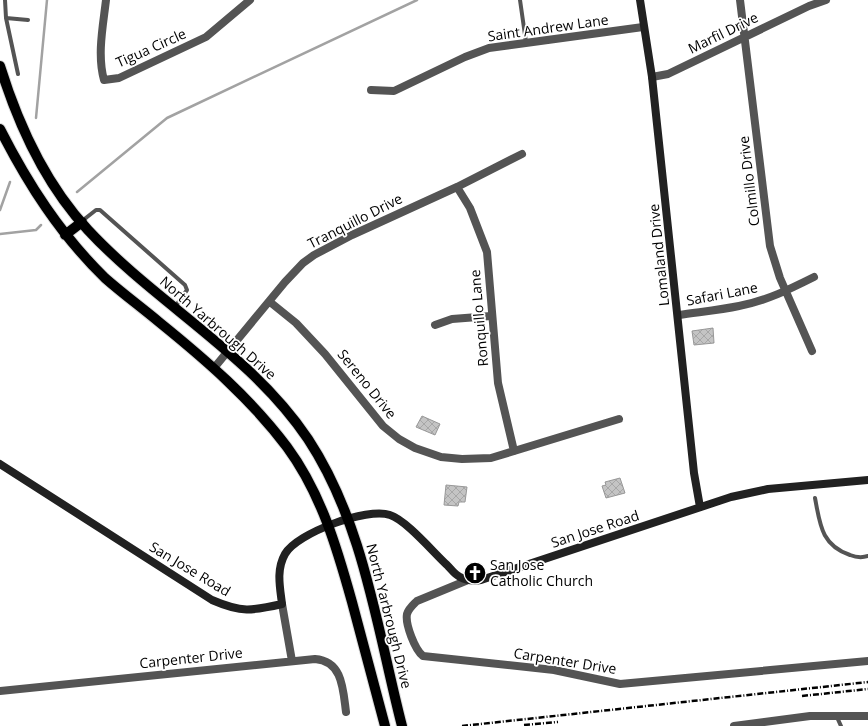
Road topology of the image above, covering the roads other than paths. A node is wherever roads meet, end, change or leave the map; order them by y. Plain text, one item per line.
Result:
1 (5, 0) edge
2 (106, 0) edge
3 (250, 0) edge
4 (520, 0) edge
5 (640, 0) edge
6 (740, 0) edge
7 (826, 0) edge
8 (6, 18) junction
9 (28, 20) dead end
10 (643, 27) junction
11 (744, 36) junction
12 (526, 42) junction
13 (0, 66) edge
14 (18, 74) dead end
15 (652, 78) junction
16 (371, 90) dead end
17 (0, 129) edge
18 (522, 154) dead end
19 (457, 187) junction
20 (82, 222) junction
21 (65, 235) junction
22 (814, 277) dead end
23 (786, 291) junction
24 (270, 302) junction
25 (175, 307) junction
26 (679, 315) junction
27 (491, 316) junction
28 (435, 325) dead end
29 (227, 351) junction
30 (812, 351) dead end
31 (214, 368) junction
32 (619, 419) dead end
33 (514, 451) junction
34 (0, 464) edge
35 (868, 480) edge
36 (814, 498) dead end
37 (700, 507) junction
38 (349, 519) junction
39 (329, 526) junction
40 (868, 556) edge
41 (468, 580) junction
42 (282, 604) junction
43 (292, 661) junction
44 (868, 661) edge
45 (0, 691) edge
46 (346, 712) dead end
47 (836, 715) junction
48 (868, 716) edge
49 (385, 726) edge
50 (402, 726) edge
51 (736, 726) edge
52 (841, 726) edge

1 - 8 lane
2 - 3 street, Tigua Circle
4 - 12 lane
5 - 10 street, Lomaland Drive
6 - 11 street, Colmillo Drive
7 - 11 street, Marfil Drive
8 - 9 lane
8 - 14 lane
10 - 12 street, Saint Andrew Lane
10 - 15 street, Lomaland Drive
11 - 15 street, Marfil Drive
11 - 23 street, Colmillo Drive
12 - 16 street, Saint Andrew Lane
13 - 20 main road, North Yarbrough Drive
15 - 26 street, Lomaland Drive
17 - 21 main road
18 - 19 street, Tranquillo Drive
19 - 24 street, Tranquillo Drive
19 - 27 street, Ronquillo Lane
20 - 21 main road
20 - 25 main road, North Yarbrough Drive
20 - 25 lane
21 - 31 main road
22 - 23 street, Safari Lane
23 - 26 street, Safari Lane
23 - 30 street, Colmillo Drive
24 - 29 street, Tranquillo Drive
24 - 33 street, Sereno Drive
25 - 29 main road, North Yarbrough Drive
26 - 37 street, Lomaland Drive
27 - 28 street
27 - 33 street, Ronquillo Lane
29 - 31 street, Tranquillo Drive
29 - 38 main road, North Yarbrough Drive
31 - 39 main road
32 - 33 street, Sereno Drive
34 - 42 street, San Jose Road
35 - 37 street, San Jose Road
36 - 40 lane
37 - 41 street, San Jose Road
38 - 39 street
38 - 41 street
38 - 50 main road, North Yarbrough Drive
39 - 42 street
39 - 49 main road
41 - 44 street, Carpenter Drive
42 - 43 street
43 - 45 street, Carpenter Drive
43 - 46 street, Carpenter Drive
47 - 48 street
47 - 51 street
47 - 52 lane

